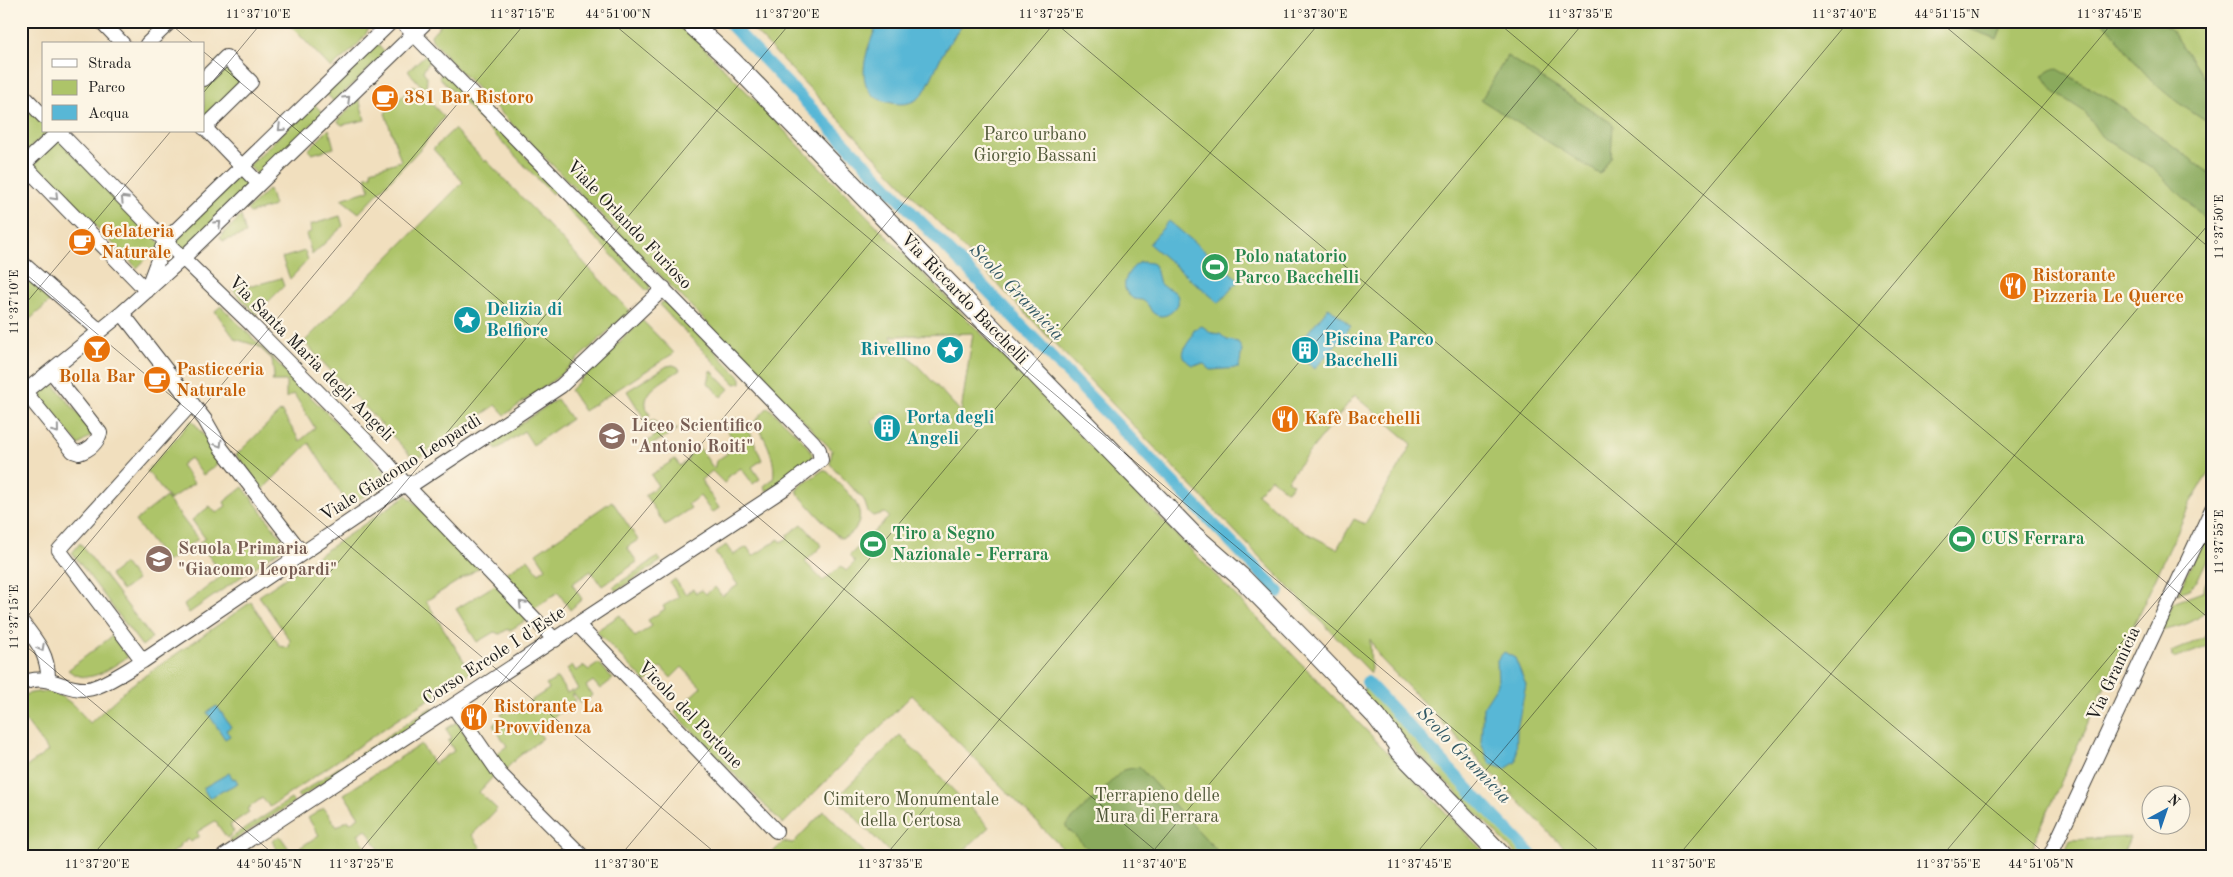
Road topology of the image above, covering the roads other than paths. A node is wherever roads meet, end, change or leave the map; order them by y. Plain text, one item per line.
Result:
1 (101, 21) edge
2 (171, 21) edge
3 (392, 21) edge
4 (401, 21) edge
5 (426, 21) edge
6 (688, 21) edge
7 (703, 21) edge
8 (414, 34) junction
9 (121, 42) edge
10 (149, 42) edge
11 (733, 62) junction
12 (205, 78) edge
13 (21, 93) edge
14 (314, 96) junction
15 (332, 114) junction
16 (42, 115) edge
17 (205, 127) edge
18 (205, 129) edge
19 (57, 132) edge
20 (59, 132) edge
21 (22, 164) edge
22 (242, 166) junction
23 (259, 184) junction
24 (165, 241) junction
25 (183, 258) junction
26 (21, 262) edge
27 (664, 288) junction
28 (147, 290) junction
29 (122, 313) junction
30 (100, 330) junction
31 (50, 371) junction
32 (23, 394) edge
33 (192, 403) junction
34 (805, 474) joint
35 (405, 484) junction
36 (2212, 508) edge
37 (302, 553) junction
38 (21, 621) edge
39 (577, 624) junction
40 (555, 640) junction
41 (143, 660) junction
42 (48, 680) junction
43 (21, 684) edge
44 (453, 706) junction
45 (776, 831) dead end
46 (224, 856) edge
47 (582, 856) edge
48 (1502, 856) edge
49 (2050, 856) edge

1 - 9 street
2 - 10 street
3 - 14 street
4 - 8 street, Viale Orlando Furioso
5 - 8 street
6 - 11 main road, Via Riccardo Bacchelli
7 - 11 main road, Via Riccardo Bacchelli
15 -> 8 street
8 - 27 street, Viale Orlando Furioso
11 - 48 main road, Via Riccardo Bacchelli
12 - 17 street
13 - 16 street
14 - 15 street
14 -> 22 street
15 - 23 street
18 - 22 street
19 - 21 street
24 -> 20 street, Via Santa Maria degli Angeli
21 -> 28 street
22 - 23 street
22 - 24 street
25 -> 23 street
24 - 25 street, Via Santa Maria degli Angeli
24 - 28 street
25 - 28 street
25 - 35 street, Via Santa Maria degli Angeli
26 - 30 street
27 - 34 street, Viale Orlando Furioso
27 - 35 street, Viale Giacomo Leopardi
28 - 29 street
29 - 30 street
29 - 33 street
30 - 31 street
31 - 32 street
32 -> 31 street
33 -> 37 street
33 - 41 street
34 - 39 street, Corso Ercole I d'Este
35 - 37 street, Viale Giacomo Leopardi
40 -> 35 street, Via Santa Maria degli Angeli
36 - 49 street, Via Gramicia
37 - 41 street, Viale Giacomo Leopardi
38 -> 42 street
39 - 40 street, Corso Ercole I d'Este
39 - 45 street, Vicolo del Portone
40 - 44 street, Corso Ercole I d'Este
41 - 42 street, Viale Giacomo Leopardi
42 - 43 street
44 - 46 street, Corso Ercole I d'Este
44 - 47 street

